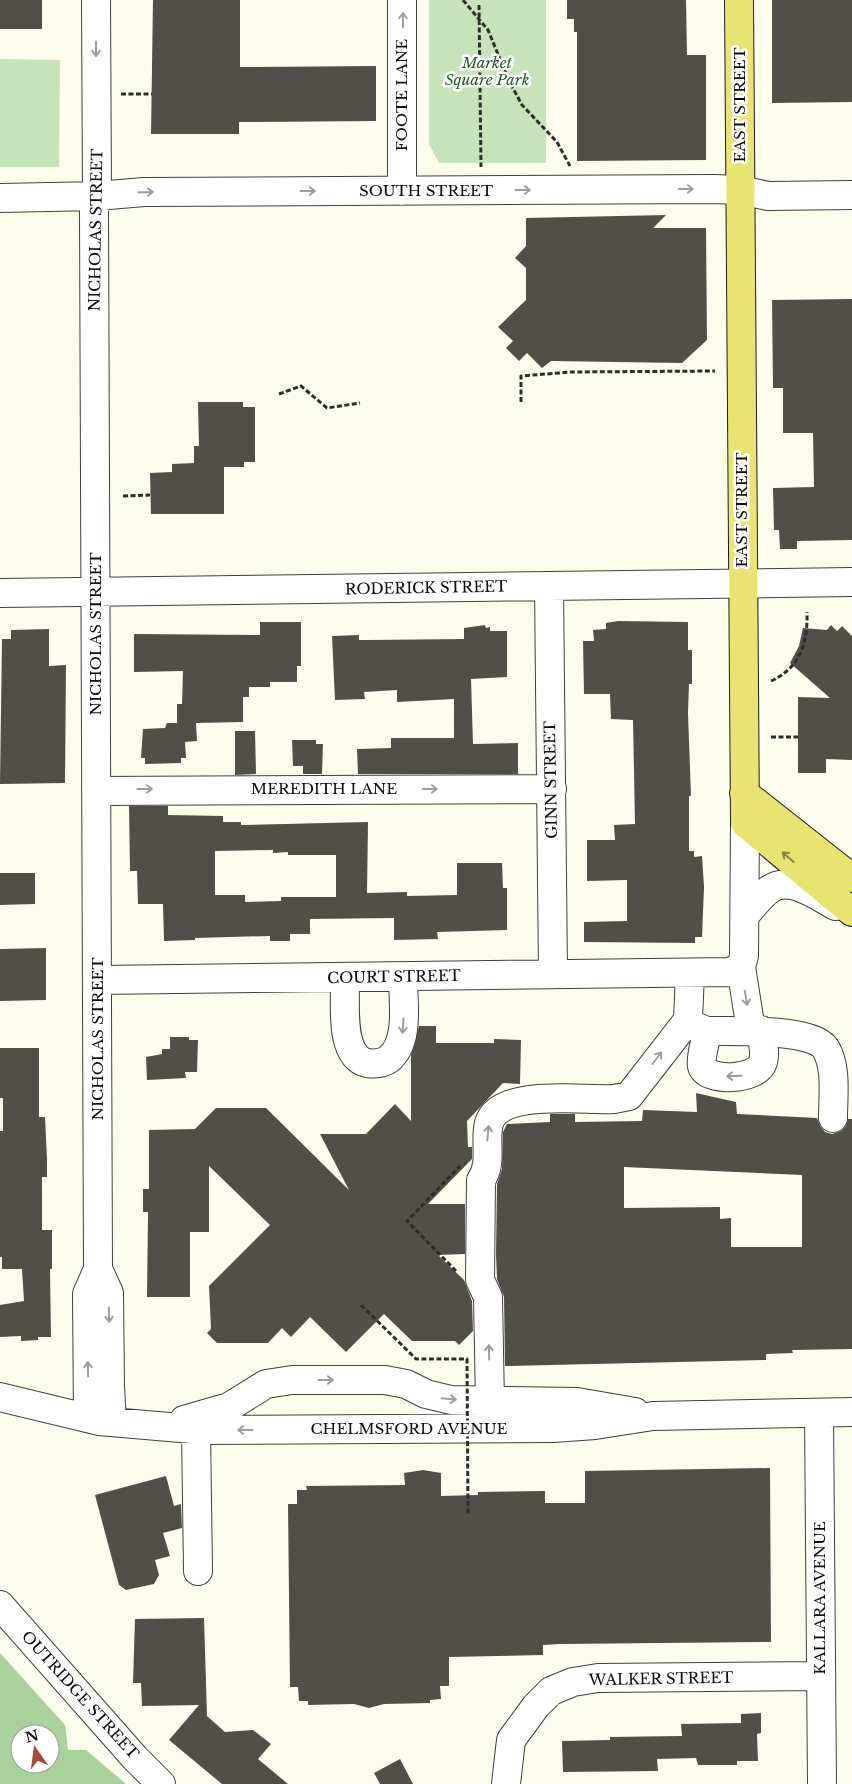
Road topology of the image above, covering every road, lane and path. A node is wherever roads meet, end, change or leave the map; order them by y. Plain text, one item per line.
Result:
1 (96, 0) edge
2 (402, 0) edge
3 (463, 0) edge
4 (739, 0) edge
5 (479, 5) dead end
6 (479, 19) junction
7 (121, 94) dead end
8 (152, 94) dead end
9 (572, 169) dead end
10 (481, 170) dead end
11 (740, 190) junction
12 (402, 191) junction
13 (852, 195) edge
14 (97, 196) junction
15 (0, 198) edge
16 (715, 371) dead end
17 (279, 394) dead end
18 (521, 402) dead end
19 (360, 403) dead end
20 (150, 495) dead end
21 (124, 496) dead end
22 (743, 582) junction
23 (852, 582) edge
24 (549, 587) junction
25 (95, 591) junction
26 (0, 593) edge
27 (807, 612) dead end
28 (804, 649) junction
29 (808, 650) dead end
30 (771, 682) dead end
31 (771, 737) dead end
32 (798, 737) dead end
33 (552, 789) junction
34 (96, 791) junction
35 (744, 793) junction
36 (745, 823) junction
37 (852, 878) edge
38 (852, 912) edge
39 (745, 914) junction
40 (741, 967) junction
41 (690, 973) junction
42 (553, 974) junction
43 (346, 978) junction
44 (403, 978) junction
45 (98, 980) junction
46 (697, 1027) junction
47 (756, 1030) junction
48 (833, 1118) dead end
49 (472, 1170) junction
50 (471, 1278) junction
51 (361, 1305) dead end
52 (270, 1383) junction
53 (410, 1386) junction
54 (0, 1397) edge
55 (490, 1400) junction
56 (852, 1412) edge
57 (820, 1413) junction
58 (646, 1417) junction
59 (100, 1420) junction
60 (163, 1426) junction
61 (196, 1429) junction
62 (419, 1429) junction
63 (294, 1430) junction
64 (468, 1514) dead end
65 (198, 1571) dead end
66 (0, 1605) edge
67 (821, 1676) junction
68 (161, 1784) edge
69 (506, 1784) edge
70 (822, 1784) edge

1 -> 14 street, NICHOLAS STREET
12 -> 2 street, FOOTE LANE
3 - 6 path
4 - 11 main road, EAST STREET
5 - 6 path
6 - 9 path
6 - 10 path
7 - 8 path
12 -> 11 street, SOUTH STREET
11 - 13 street, SOUTH STREET
11 - 22 main road, EAST STREET
14 -> 12 street, SOUTH STREET
14 - 15 street, SOUTH STREET
14 - 25 street, NICHOLAS STREET
16 - 18 path
17 - 19 path
20 - 21 path
22 - 23 street, RODERICK STREET
22 - 24 street, RODERICK STREET
22 - 35 main road, EAST STREET
24 - 25 street, RODERICK STREET
24 - 33 street, GINN STREET
25 - 26 street, RODERICK STREET
25 - 34 street, NICHOLAS STREET
27 - 28 path
28 - 29 path
28 - 30 path
31 - 32 path
34 -> 33 street, MEREDITH LANE
33 - 42 street, GINN STREET
34 - 45 street, NICHOLAS STREET
35 - 36 main road, EAST STREET
35 - 37 main road
38 -> 36 main road
36 - 39 street, EAST STREET
38 - 39 street
39 - 40 street, EAST STREET
40 - 41 street
40 -> 47 street, EAST STREET
41 - 42 street, COURT STREET
41 - 46 street
42 - 44 street, COURT STREET
43 - 44 street, COURT STREET
44 -> 43 street
43 - 45 street, COURT STREET
45 - 59 street, NICHOLAS STREET
46 - 47 street
47 -> 46 street, EAST STREET
49 -> 46 street
47 - 48 street
49 - 50 street
49 - 50 path
55 -> 50 street
51 - 64 path, bridge
52 -> 53 street, CHELMSFORD AVENUE
52 - 60 street, CHELMSFORD AVENUE
52 - 63 street
53 -> 55 street, CHELMSFORD AVENUE
53 - 62 street
54 - 59 street, CHELMSFORD AVENUE
55 - 58 street, CHELMSFORD AVENUE
56 - 57 street, CHELMSFORD AVENUE
57 - 58 street, CHELMSFORD AVENUE
57 - 67 street, KALLARA AVENUE
58 - 62 street, CHELMSFORD AVENUE
59 - 60 street, CHELMSFORD AVENUE
60 - 61 street, CHELMSFORD AVENUE
63 -> 61 street, CHELMSFORD AVENUE
61 - 65 street
62 - 63 street, CHELMSFORD AVENUE
66 - 68 street, OUTRIDGE STREET
67 - 69 street, WALKER STREET
67 - 70 street, KALLARA AVENUE

